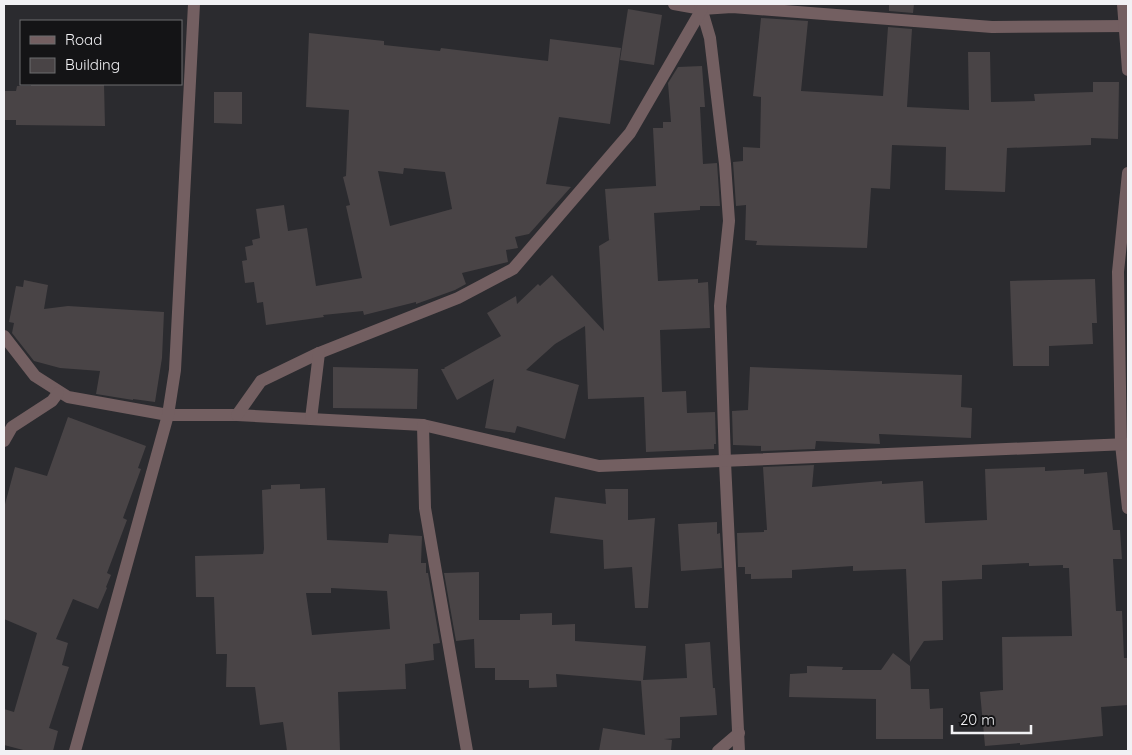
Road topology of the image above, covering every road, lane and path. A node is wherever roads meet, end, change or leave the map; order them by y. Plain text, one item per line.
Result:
1 (194, 4) edge
2 (674, 4) edge
3 (1123, 4) edge
4 (736, 5) edge
5 (701, 6) edge
6 (1126, 26) edge
7 (1128, 70) edge
8 (1128, 173) edge
9 (4, 336) edge
10 (319, 353) junction
11 (58, 392) junction
12 (168, 415) junction
13 (237, 415) junction
14 (311, 419) junction
15 (423, 425) junction
16 (4, 441) edge
17 (1125, 444) edge
18 (725, 462) junction
19 (1128, 508) edge
20 (739, 733) junction
21 (75, 751) edge
22 (467, 751) edge
23 (718, 751) edge
24 (739, 751) edge

1 - 12 street
2 - 5 street
3 - 6 street
4 - 5 street
4 - 6 street
5 - 10 street
5 - 18 street
6 - 7 street
8 - 17 street
9 - 11 street
10 - 13 street
10 - 14 street
11 - 12 street
11 - 16 street
12 - 13 street
12 - 21 street
13 - 14 street
14 - 15 street
15 - 18 street
15 - 22 street
17 - 18 street
17 - 19 street
18 - 20 street
20 - 23 street
20 - 24 street

